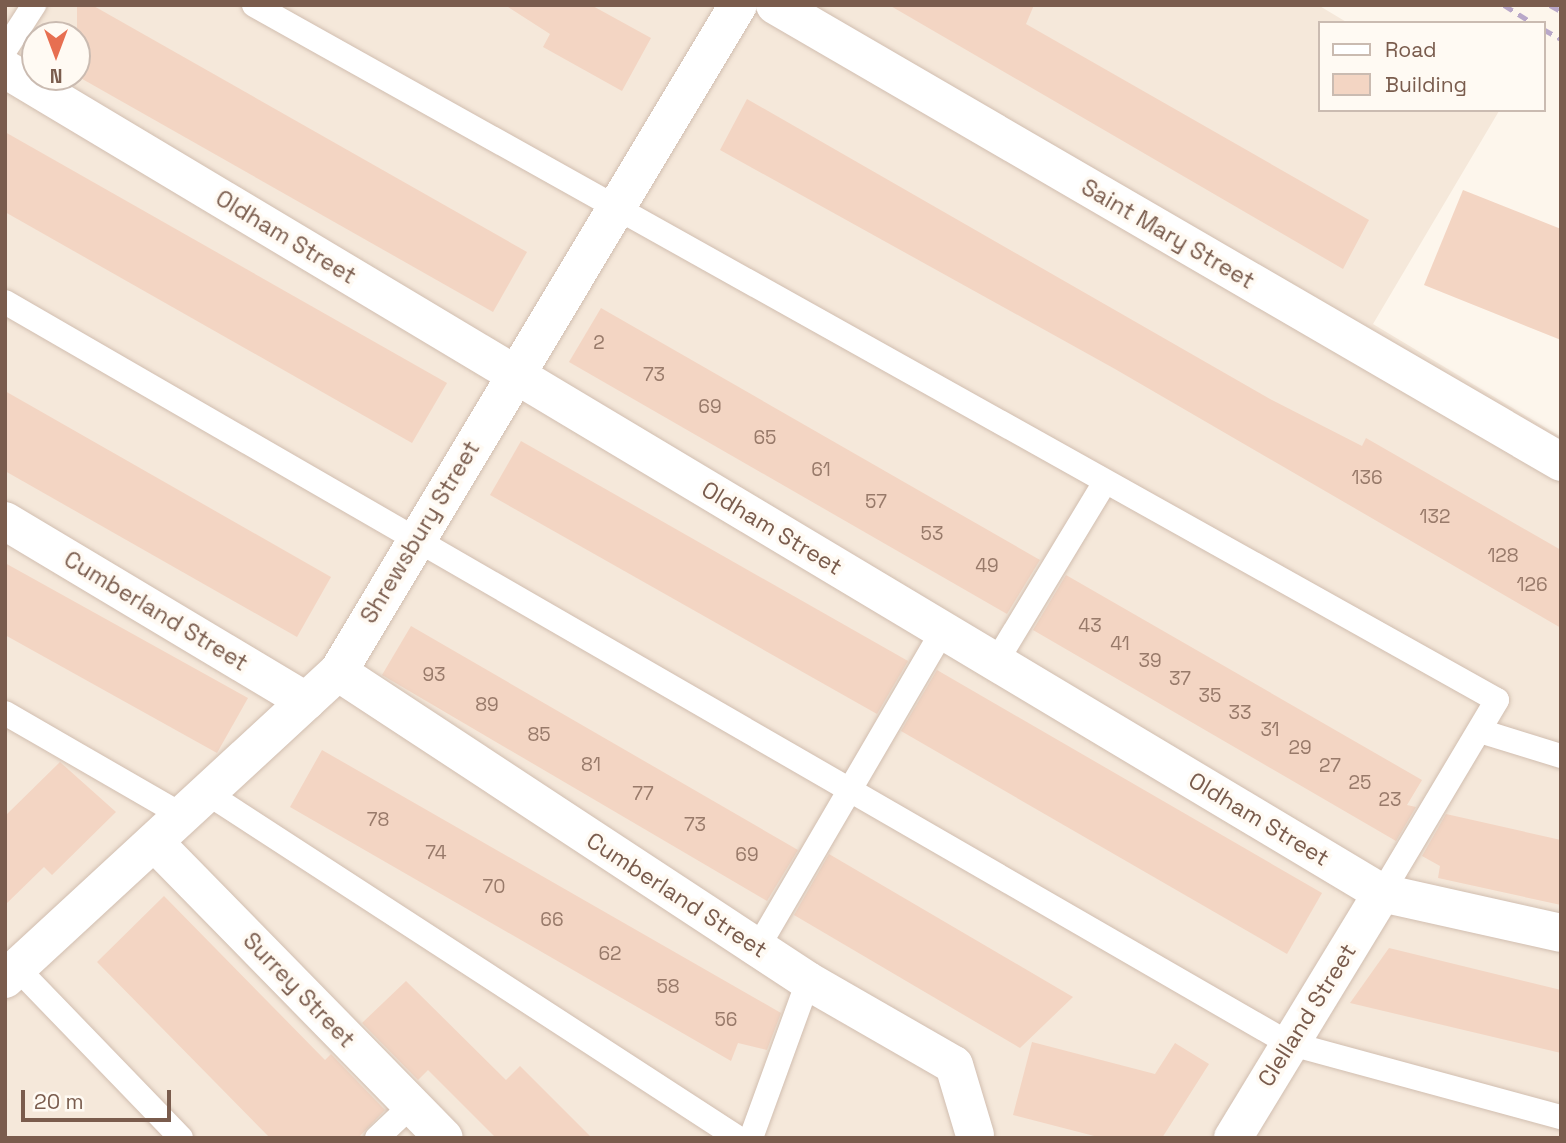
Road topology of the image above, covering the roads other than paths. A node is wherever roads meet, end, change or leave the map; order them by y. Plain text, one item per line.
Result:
1 (34, 5) edge
2 (254, 5) edge
3 (738, 5) edge
4 (775, 5) edge
5 (8, 71) edge
6 (616, 209) junction
7 (5, 302) edge
8 (515, 374) junction
9 (1561, 462) edge
10 (1105, 482) junction
11 (5, 521) edge
12 (416, 538) junction
13 (943, 630) junction
14 (996, 662) junction
15 (338, 671) junction
16 (306, 701) junction
17 (5, 713) edge
18 (1480, 731) junction
19 (1561, 756) edge
20 (850, 787) junction
21 (195, 804) junction
22 (154, 842) junction
23 (1382, 893) junction
24 (1561, 933) edge
25 (758, 947) junction
26 (11, 974) edge
27 (808, 981) junction
28 (1288, 1043) junction
29 (412, 1105) junction
30 (1561, 1116) edge
31 (977, 1137) edge
32 (181, 1138) edge
33 (377, 1138) edge
34 (444, 1138) edge
35 (738, 1138) edge
36 (751, 1138) edge
37 (1233, 1138) edge

1 - 5 lane
2 - 6 lane
3 - 6 street, Shrewsbury Street
4 - 9 street, Saint Mary Street
5 - 8 street, Oldham Street
6 - 8 street, Shrewsbury Street
6 - 10 lane
7 - 12 lane
8 - 12 street, Shrewsbury Street
8 - 13 street, Oldham Street
10 - 14 lane
10 - 18 lane
11 - 16 street, Cumberland Street
12 - 15 street, Shrewsbury Street
12 - 20 lane
13 - 14 street, Oldham Street
13 - 20 lane
14 - 23 street, Oldham Street
15 - 16 street, Shrewsbury Street
15 - 25 street, Cumberland Street
16 - 21 street, Shrewsbury Street
17 - 21 lane
18 - 19 lane
18 - 23 lane
20 - 25 lane
20 - 28 lane
21 - 22 street, Shrewsbury Street
21 - 35 lane
22 - 26 street, Shrewsbury Street
22 - 29 street, Surrey Street
23 - 24 street, Oldham Street
23 - 28 street, Clelland Street
25 - 27 street, Cumberland Street
26 - 32 lane
27 - 31 street, Cumberland Street
27 - 36 lane
28 - 30 lane
28 - 37 street, Clelland Street
29 - 33 lane
29 - 34 street, Surrey Street

